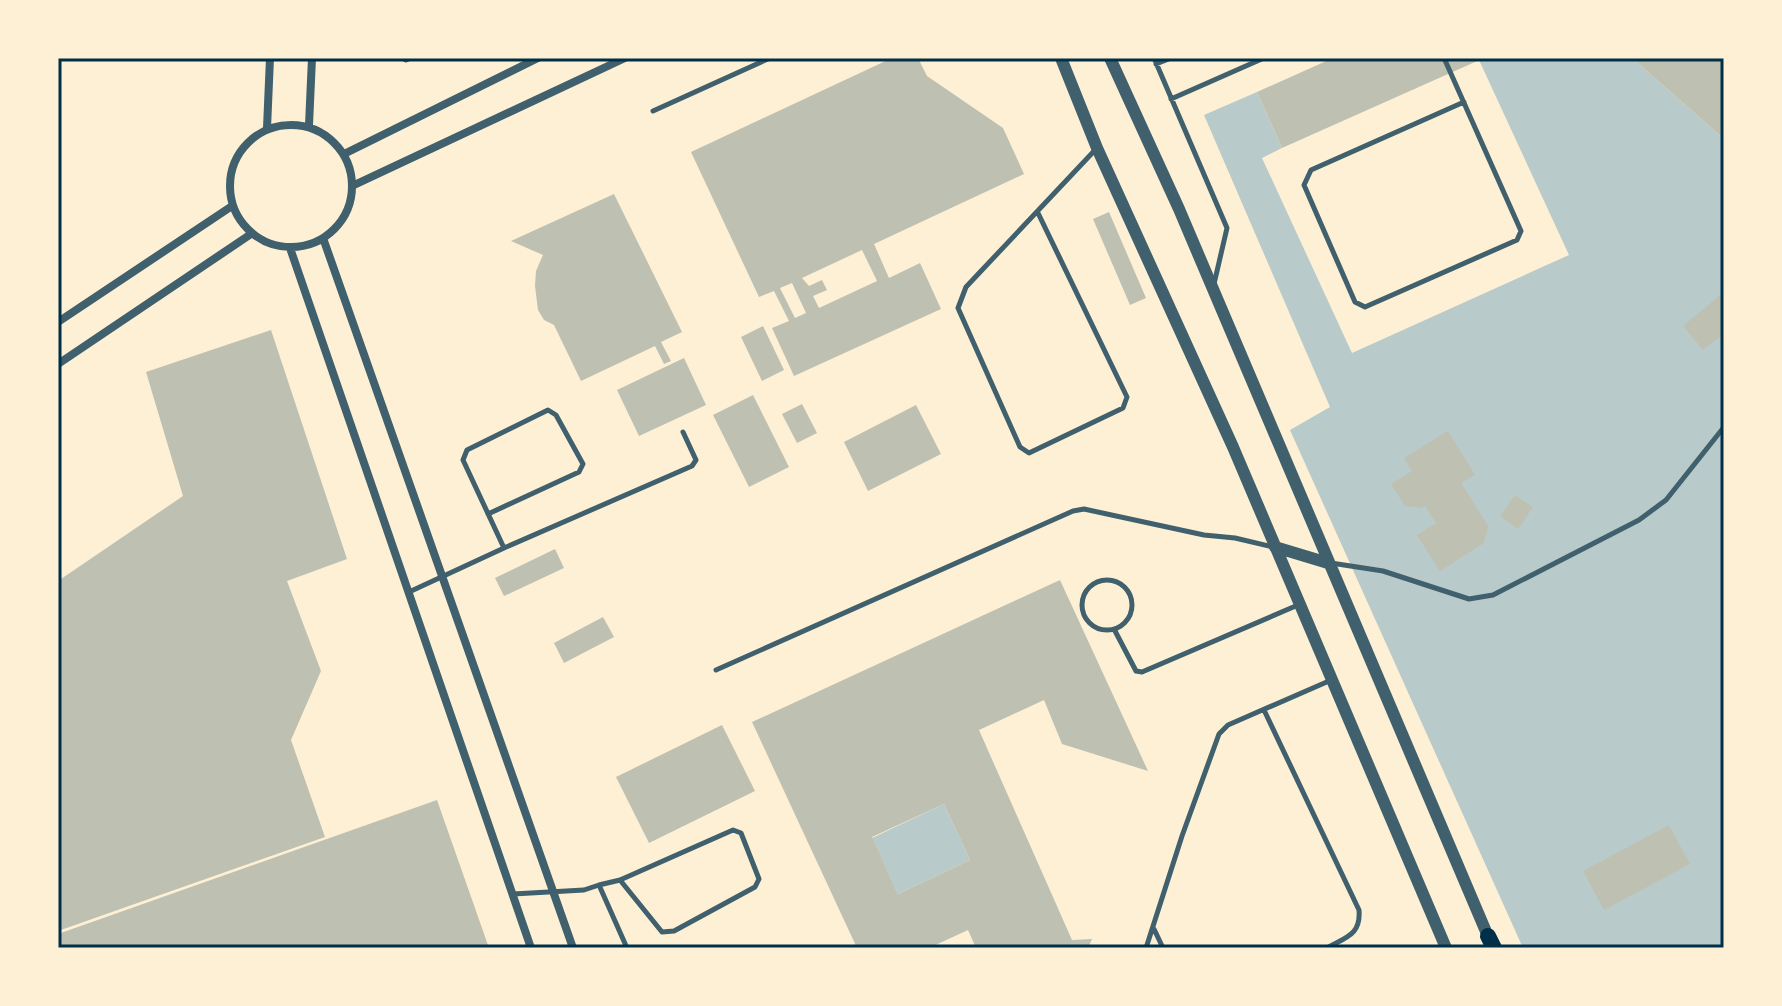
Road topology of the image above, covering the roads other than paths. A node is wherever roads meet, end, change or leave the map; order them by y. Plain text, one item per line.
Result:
1 (270, 58) edge
2 (312, 58) edge
3 (402, 58) edge
4 (411, 58) edge
5 (538, 58) edge
6 (625, 58) edge
7 (770, 58) edge
8 (1061, 58) edge
9 (1110, 58) edge
10 (1171, 58) edge
11 (1264, 58) edge
12 (1444, 58) edge
13 (1155, 61) edge
14 (1171, 99) junction
15 (1464, 102) junction
16 (653, 111) dead end
17 (309, 125) junction
18 (267, 128) junction
19 (1097, 148) junction
20 (344, 154) junction
21 (352, 186) junction
22 (232, 206) junction
23 (1038, 213) junction
24 (251, 234) junction
25 (323, 238) junction
26 (290, 248) junction
27 (1213, 289) junction
28 (58, 322) edge
29 (58, 364) edge
30 (1724, 427) edge
31 (683, 432) dead end
32 (488, 514) junction
33 (1275, 547) junction
34 (504, 548) junction
35 (1328, 563) junction
36 (443, 575) junction
37 (408, 592) junction
38 (1299, 605) junction
39 (1114, 629) junction
40 (716, 670) dead end
41 (1330, 680) junction
42 (1264, 710) junction
43 (620, 880) junction
44 (599, 885) junction
45 (553, 891) junction
46 (512, 894) junction
47 (1153, 928) junction
48 (1491, 944) edge
49 (531, 948) edge
50 (573, 948) edge
51 (627, 948) edge
52 (1146, 948) edge
53 (1163, 948) edge
54 (1327, 948) edge
55 (1446, 948) edge

1 - 18 street
2 - 17 street
3 - 4 lane
5 - 20 street
6 - 21 street
7 - 16 lane
8 - 19 street
9 - 27 street
10 - 13 lane
11 - 14 lane
12 - 15 lane
13 - 14 lane
14 - 27 lane
15 - 15 lane
17 - 18 street
17 - 20 street
18 - 22 street
19 - 23 lane
19 - 33 street
20 - 21 street
21 - 25 street
22 - 24 street
22 - 28 street
23 - 23 lane
24 - 26 street
24 - 29 street
25 - 26 street
25 - 36 street
26 - 37 street
27 - 35 street
30 - 35 lane
31 - 34 lane
32 - 32 lane
32 - 34 lane
33 - 35 street
33 - 38 street
33 - 40 lane
34 - 36 lane
35 - 48 street
36 - 37 lane
36 - 45 street
37 - 46 street
38 - 39 lane
38 - 41 street
39 - 39 lane
41 - 42 lane
41 - 55 street
42 - 47 lane
42 - 54 lane
43 - 43 lane
43 - 44 lane
44 - 45 lane
44 - 51 lane
45 - 46 lane
45 - 50 street
46 - 49 street
47 - 52 lane
47 - 53 lane

